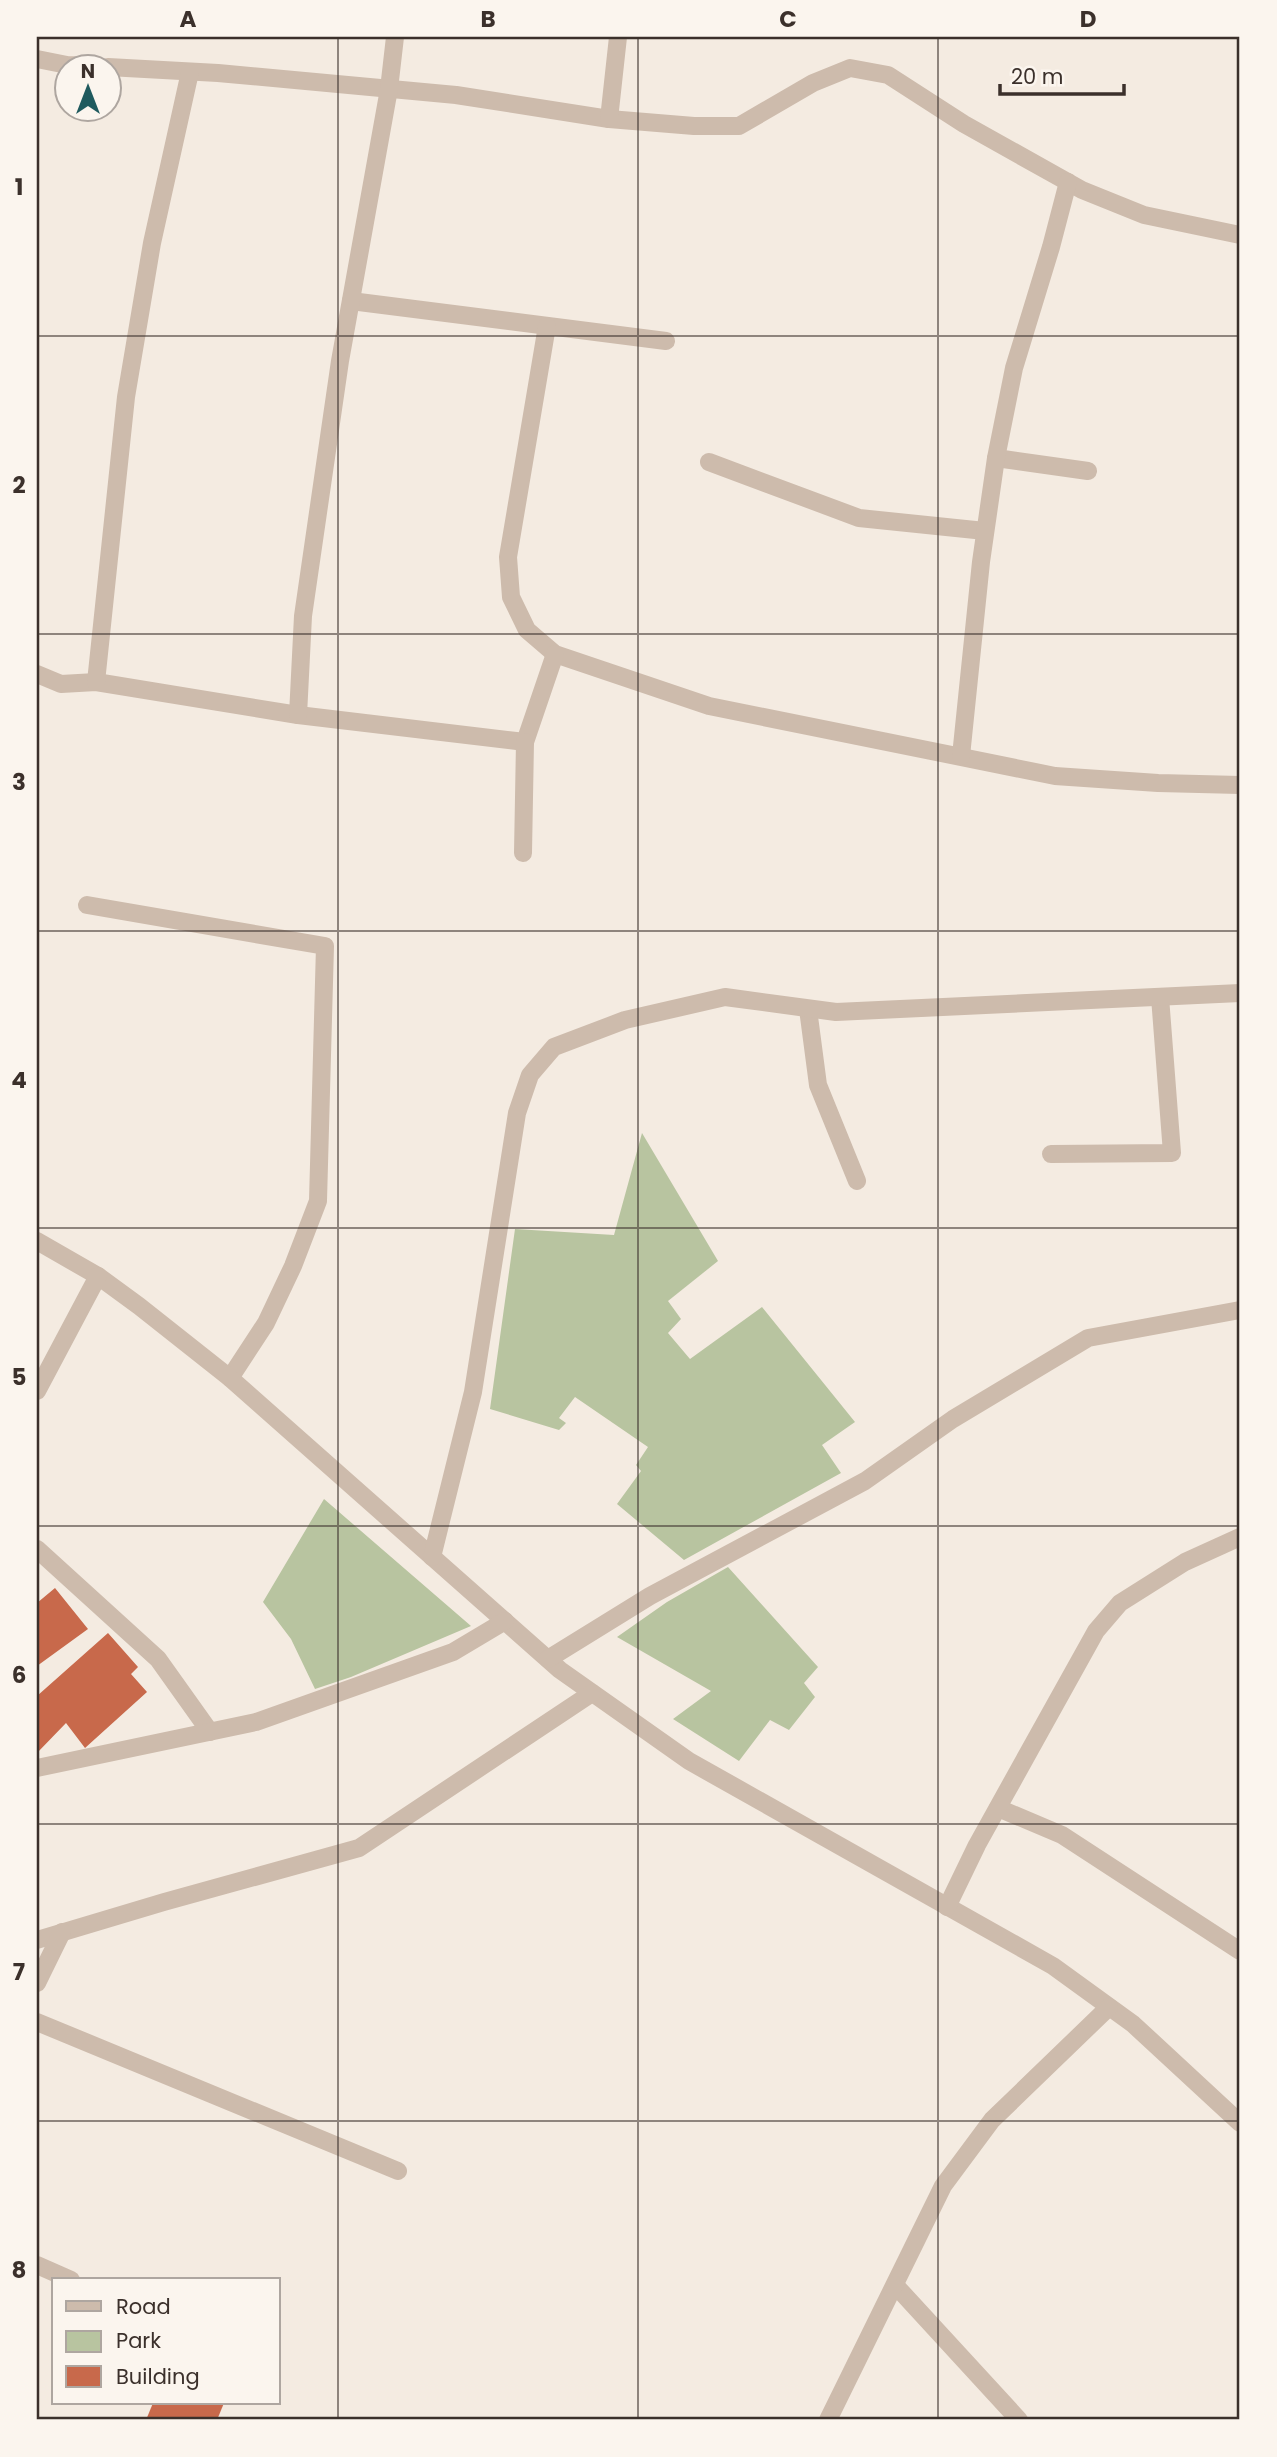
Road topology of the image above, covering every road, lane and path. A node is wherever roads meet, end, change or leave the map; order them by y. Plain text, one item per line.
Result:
1 (396, 37) edge
2 (618, 37) edge
3 (122, 68) edge
4 (190, 72) junction
5 (389, 89) junction
6 (609, 120) junction
7 (1068, 182) junction
8 (1240, 236) edge
9 (351, 301) junction
10 (547, 326) junction
11 (666, 341) dead end
12 (996, 457) junction
13 (709, 462) dead end
14 (1088, 471) dead end
15 (985, 531) junction
16 (555, 654) junction
17 (37, 674) edge
18 (96, 682) junction
19 (298, 715) junction
20 (525, 742) junction
21 (961, 756) junction
22 (1240, 785) edge
23 (523, 853) dead end
24 (87, 905) dead end
25 (1240, 993) edge
26 (1160, 997) junction
27 (808, 1009) junction
28 (1051, 1154) dead end
29 (857, 1181) dead end
30 (37, 1241) edge
31 (98, 1276) junction
32 (1240, 1310) edge
33 (230, 1378) junction
34 (37, 1391) edge
35 (1240, 1536) edge
36 (37, 1549) edge
37 (432, 1558) junction
38 (505, 1621) junction
39 (548, 1659) junction
40 (592, 1693) junction
41 (210, 1732) junction
42 (37, 1768) edge
43 (998, 1808) junction
44 (947, 1907) junction
45 (62, 1932) junction
46 (37, 1940) edge
47 (1240, 1951) edge
48 (37, 1983) edge
49 (1109, 2007) junction
50 (37, 2022) edge
51 (1240, 2123) edge
52 (398, 2171) dead end
53 (37, 2265) edge
54 (66, 2278) edge
55 (895, 2286) junction
56 (828, 2420) edge
57 (1019, 2420) edge

1 - 5 street
2 - 6 street
3 - 4 street
4 - 5 street
4 - 18 street
5 - 6 street
5 - 9 street
6 - 7 street
7 - 8 street
7 - 12 street
9 - 10 street
9 - 19 street
10 - 11 street
10 - 16 street
12 - 14 street
12 - 15 street
13 - 15 street
15 - 21 street
16 - 20 street
16 - 21 street
17 - 18 street
18 - 19 street
19 - 20 street
20 - 23 street
21 - 22 street
24 - 33 street
25 - 26 street
26 - 27 street
26 - 28 street
27 - 29 street
27 - 37 street
30 - 31 street
31 - 33 street
31 - 34 street
32 - 39 street
33 - 37 street
35 - 43 street
36 - 41 street
37 - 38 street
38 - 39 street
38 - 41 street
39 - 40 street
40 - 44 street
40 - 45 street
41 - 42 street
43 - 44 street
43 - 47 street
44 - 49 street
45 - 46 street
45 - 48 street
49 - 51 street
49 - 55 street
50 - 52 street
53 - 54 street
55 - 56 street
55 - 57 street

